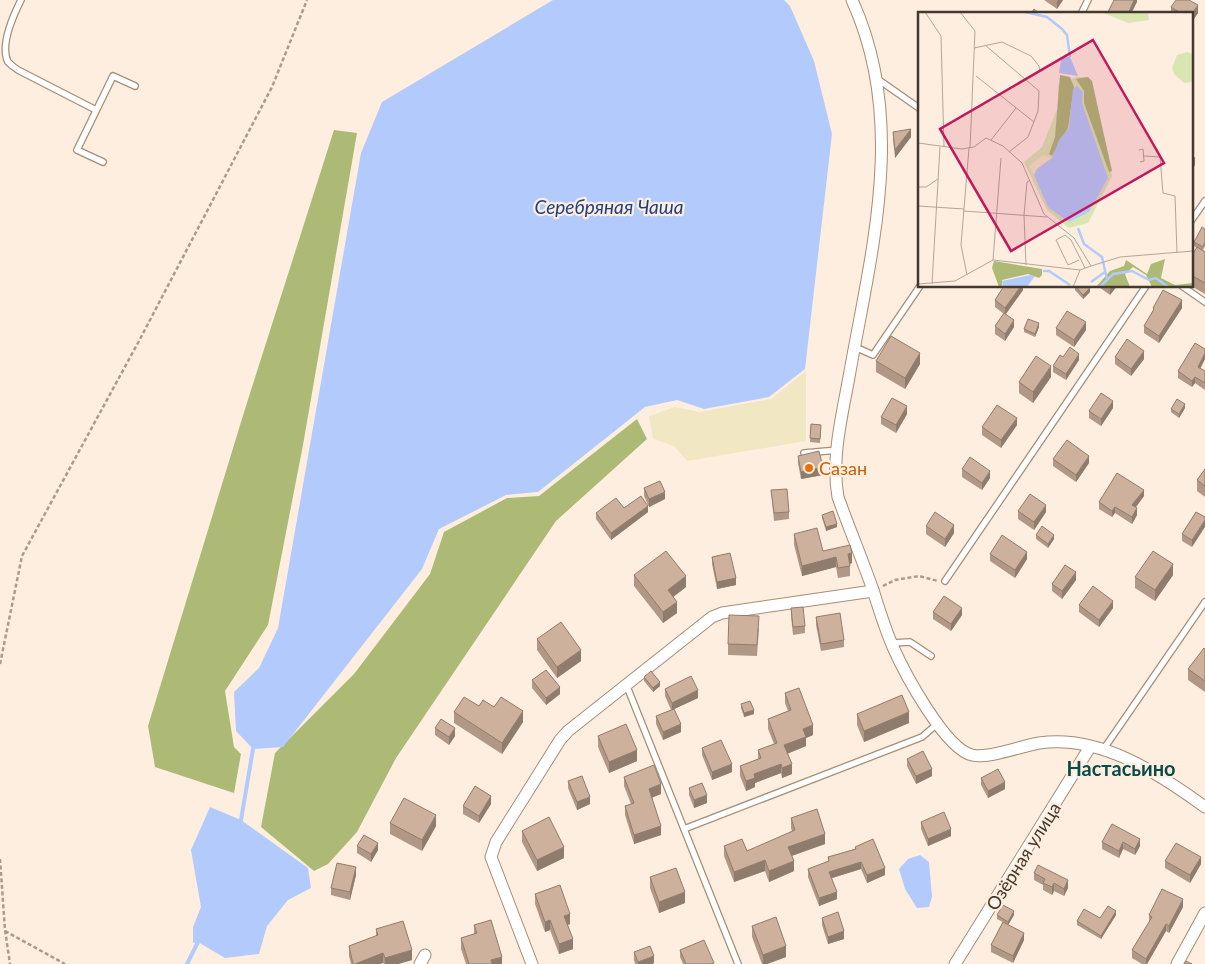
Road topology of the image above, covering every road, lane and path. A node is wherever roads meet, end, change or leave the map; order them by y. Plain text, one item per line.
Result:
1 (21, 0) edge
2 (307, 0) edge
3 (852, 0) edge
4 (1088, 0) edge
5 (1082, 12) edge
6 (875, 77) junction
7 (135, 86) dead end
8 (918, 107) edge
9 (96, 110) junction
10 (103, 162) dead end
11 (1205, 201) edge
12 (1192, 220) edge
13 (919, 288) edge
14 (1145, 288) edge
15 (1185, 288) edge
16 (1205, 302) edge
17 (854, 346) junction
18 (838, 450) junction
19 (804, 453) edge
20 (945, 581) joint
21 (873, 590) junction
22 (1205, 602) edge
23 (891, 643) junction
24 (931, 656) dead end
25 (0, 664) edge
26 (626, 684) junction
27 (938, 724) junction
28 (1090, 747) junction
29 (1103, 750) junction
30 (1205, 807) edge
31 (684, 829) junction
32 (0, 859) edge
33 (1205, 913) edge
34 (5, 930) junction
35 (10, 964) edge
36 (65, 964) edge
37 (532, 964) edge
38 (738, 964) edge
39 (955, 964) edge
40 (1177, 964) edge

1 - 9 lane
2 - 25 path
3 - 6 street
4 - 5 lane
6 - 8 lane
6 - 17 street
7 - 9 lane
9 - 10 lane
11 - 12 lane
13 - 17 lane
14 - 20 lane
15 - 16 lane
17 - 18 street
18 - 19 lane
18 - 21 street
20 - 21 path
21 - 23 street
21 - 26 street
22 - 29 lane
23 - 24 lane
23 - 27 street
26 - 31 lane
26 - 37 street
27 - 28 street
27 - 31 lane
28 - 29 street
28 - 39 street, Озёрная улица
29 - 30 street
31 - 38 lane
32 - 34 path
33 - 40 street
34 - 35 path
34 - 36 path

